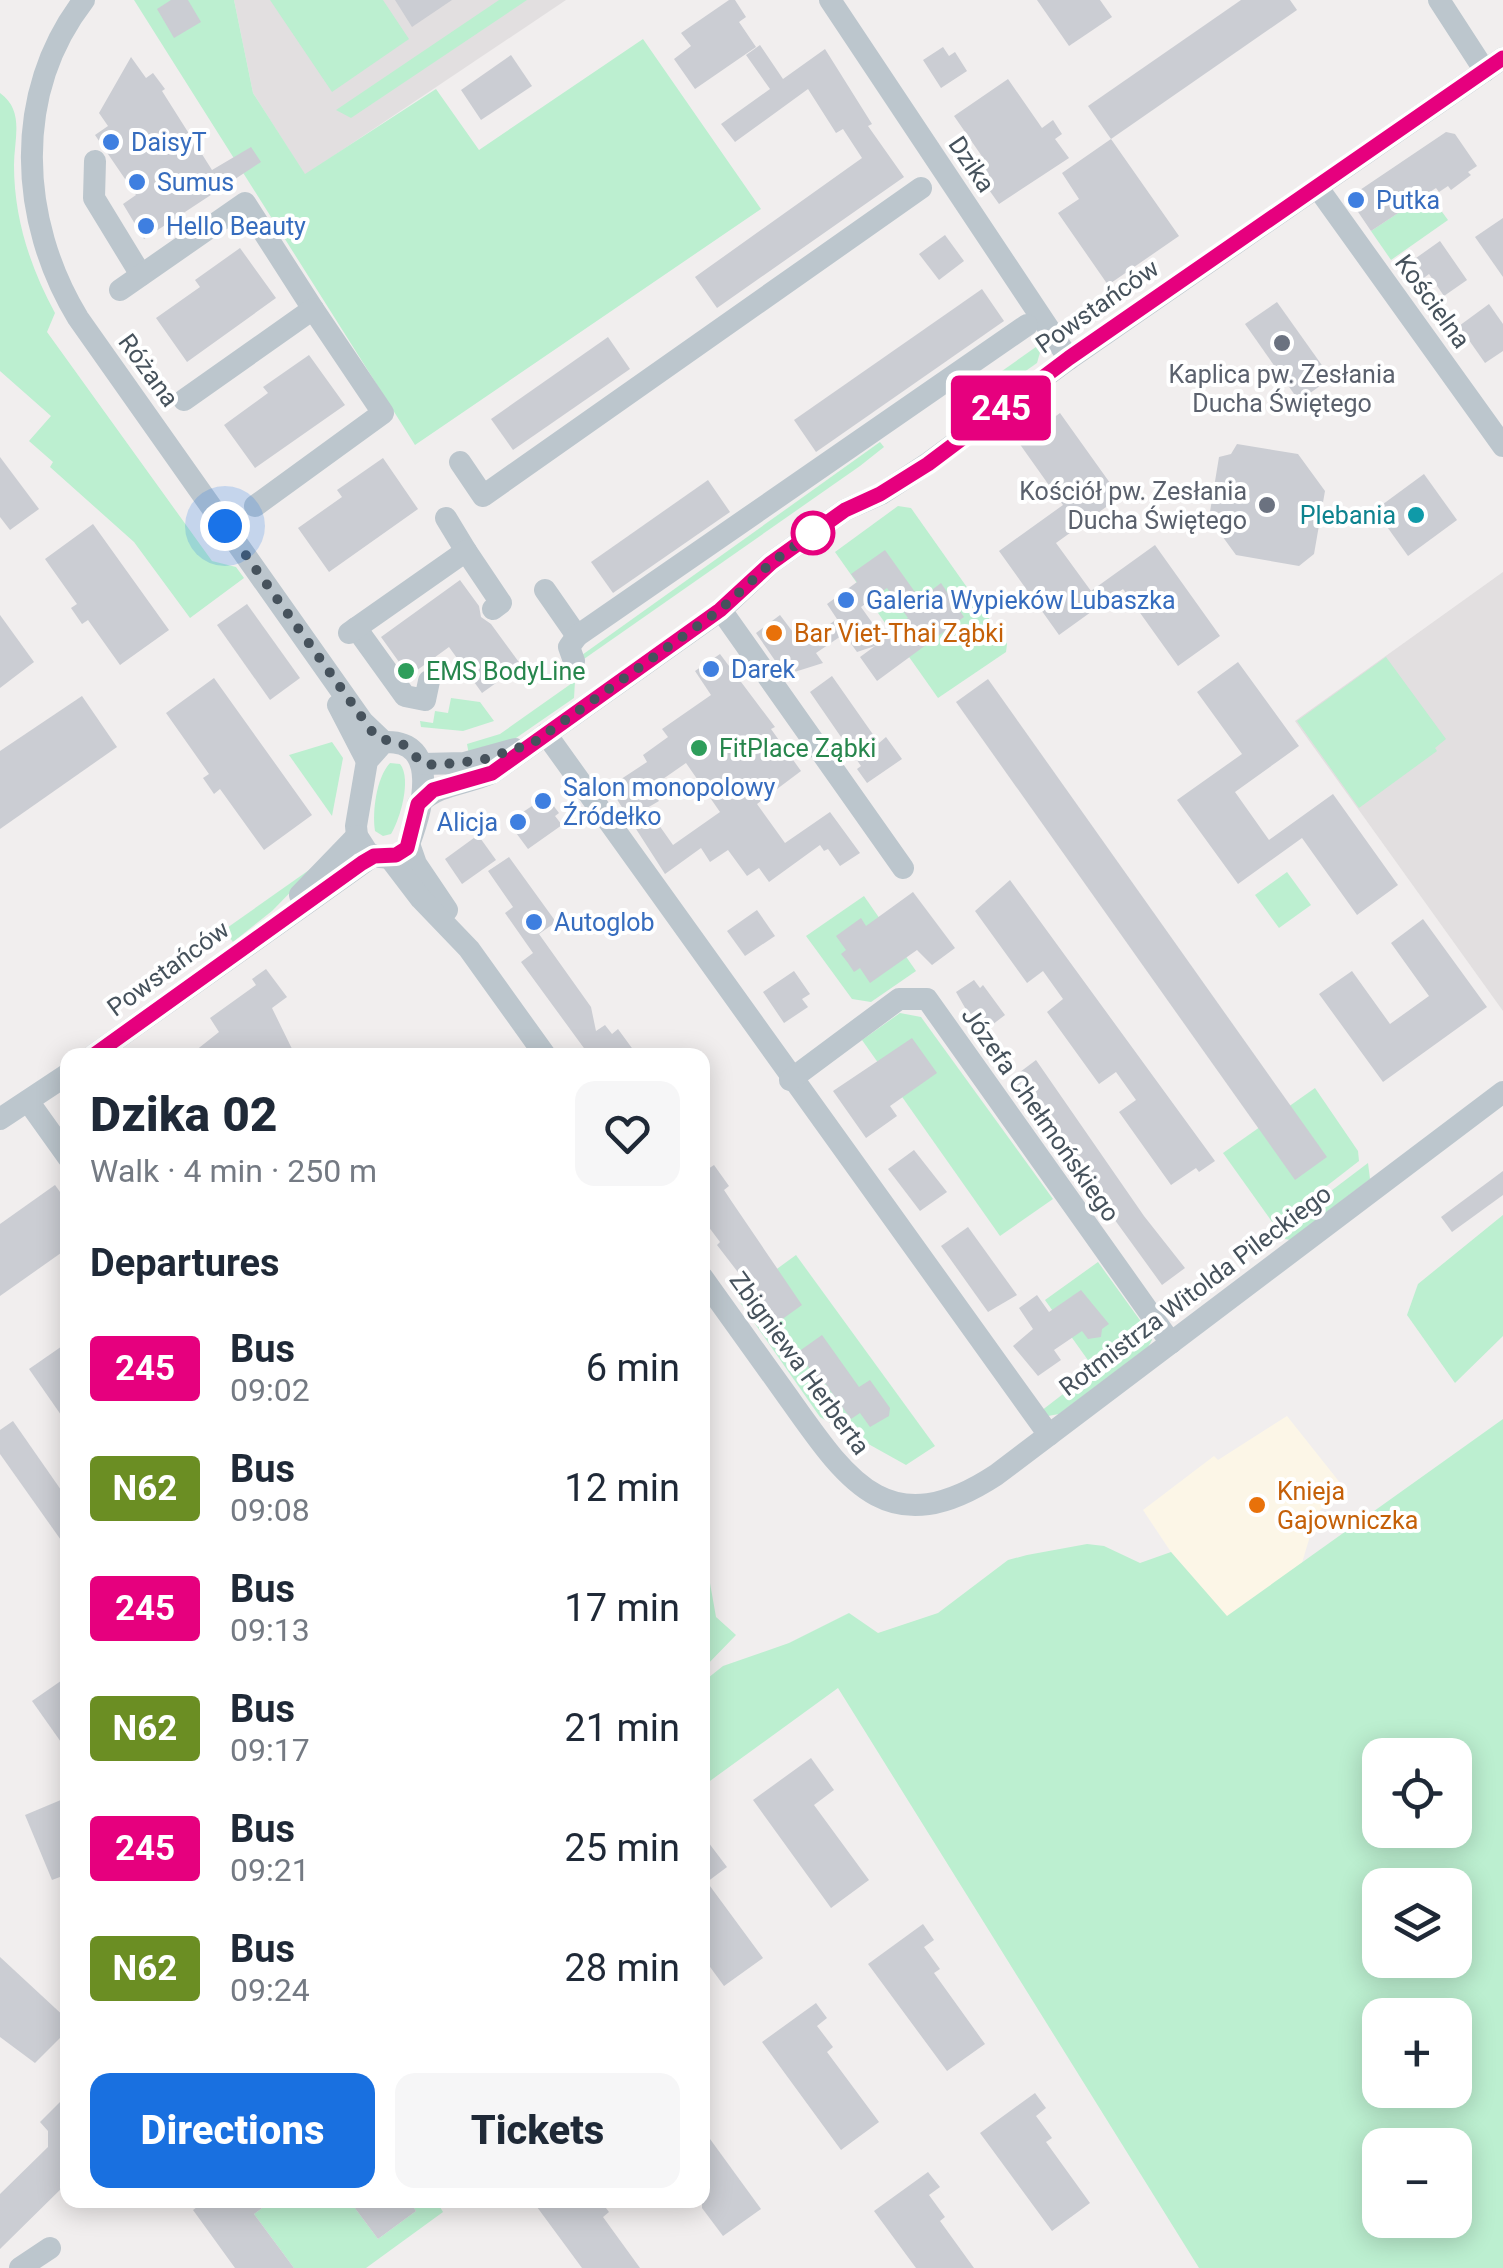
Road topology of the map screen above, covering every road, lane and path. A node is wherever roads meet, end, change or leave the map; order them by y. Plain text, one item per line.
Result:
1 (84, 0) edge
2 (830, 0) edge
3 (1439, 0) edge
4 (1494, 64) edge
5 (95, 161) dead end
6 (921, 188) dead end
7 (1318, 188) junction
8 (141, 275) junction
9 (120, 290) dead end
10 (313, 309) junction
11 (1026, 325) dead end
12 (1069, 358) junction
13 (184, 400) dead end
14 (1503, 446) edge
15 (460, 462) dead end
16 (255, 506) dead end
17 (446, 518) dead end
18 (466, 551) junction
19 (545, 590) dead end
20 (492, 609) dead end
21 (720, 610) junction
22 (577, 636) junction
23 (574, 661) dead end
24 (326, 669) junction
25 (429, 681) dead end
26 (539, 738) junction
27 (384, 742) junction
28 (368, 761) junction
29 (423, 764) junction
30 (418, 804) junction
31 (357, 836) junction
32 (409, 844) junction
33 (381, 857) junction
34 (903, 868) dead end
35 (274, 924) junction
36 (469, 948) junction
37 (104, 1048) edge
38 (541, 1048) edge
39 (60, 1079) edge
40 (790, 1080) junction
41 (1503, 1092) edge
42 (28, 1100) junction
43 (0, 1119) edge
44 (60, 1146) edge
45 (710, 1288) edge
46 (1171, 1343) junction
47 (1049, 1435) junction
48 (908, 1504) joint
49 (50, 2248) dead end
50 (20, 2268) edge

1 - 24 street, Różana
2 - 12 street, Dzika
3 - 4 street
4 - 7 street, Powstańców
5 - 8 street
6 - 15 street
7 - 12 street, Powstańców
7 - 14 street, Kościelna
8 - 9 street
8 - 10 street
10 - 13 street
10 - 16 street
11 - 22 street
12 - 21 street, Powstańców
17 - 18 street
18 - 20 street
18 - 25 street
19 - 22 street
21 - 26 street, Powstańców
21 - 34 street
22 - 23 street
24 - 27 street, Różana
24 - 28 street, Różana
26 - 29 street, Powstańców
26 - 30 street, Powstańców
26 - 40 street
27 - 28 street
27 - 29 street, Różana
28 - 31 street
29 - 30 street
30 - 32 street
31 - 33 street
31 - 35 street, Powstańców
32 - 33 street, Powstańców
32 - 36 street
33 - 35 street, Powstańców
33 - 36 street
35 - 37 street, Powstańców
36 - 38 street
39 - 42 street
40 - 46 street, Józefa Chełmońskiego
40 - 47 street
41 - 46 street, Rotmistrza Witolda Pileckiego
42 - 43 street
42 - 44 street
45 - 48 street, Zbigniewa Herberta
46 - 47 street, Rotmistrza Witolda Pileckiego
47 - 48 street, Rotmistrza Witolda Pileckiego
49 - 50 street

